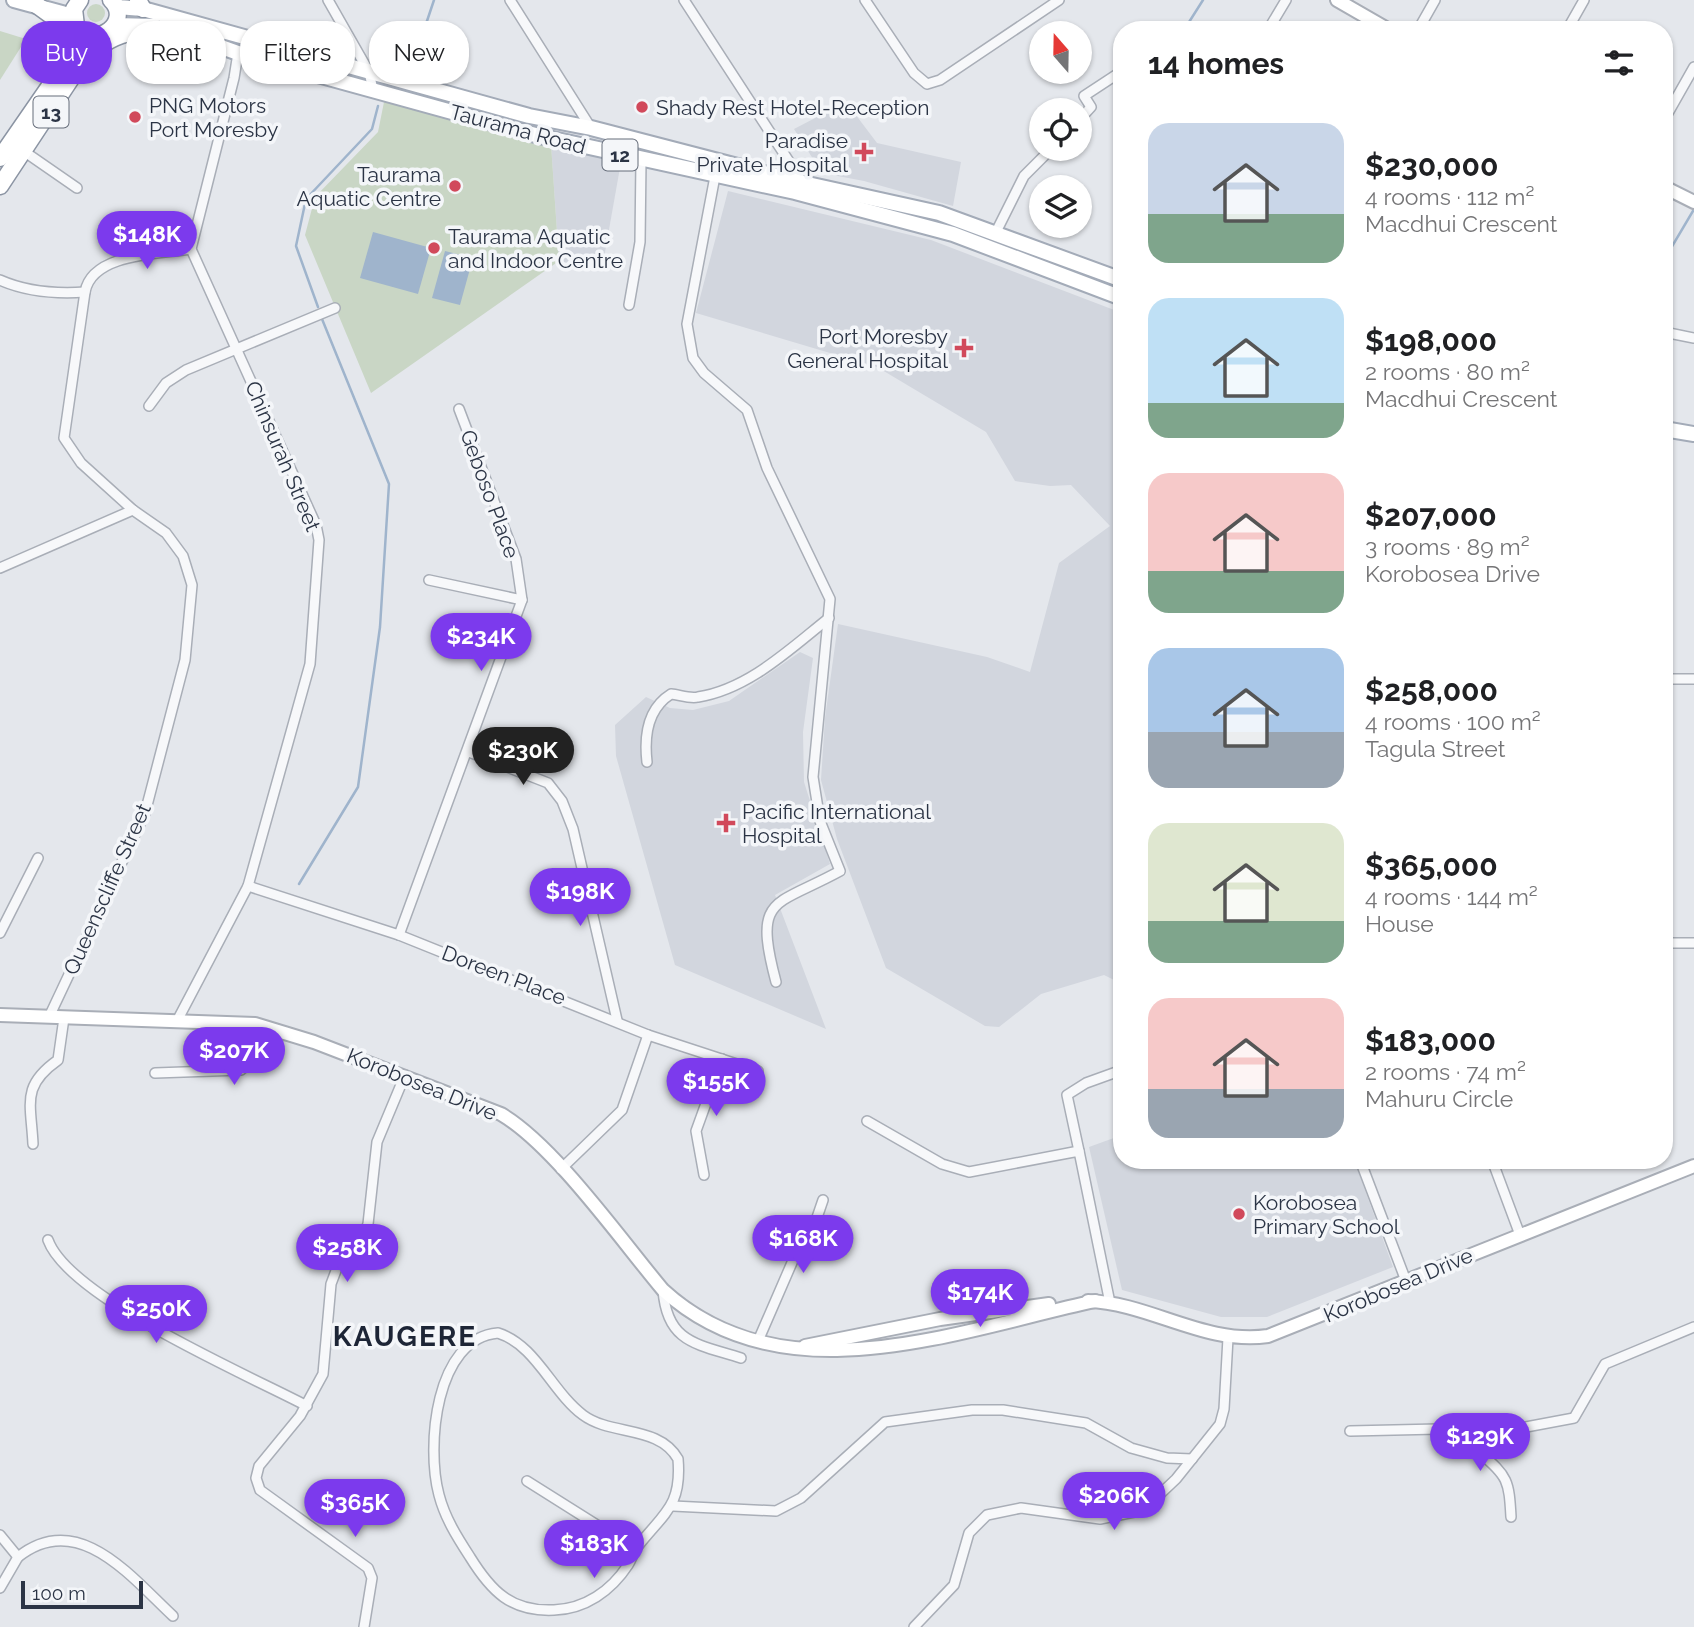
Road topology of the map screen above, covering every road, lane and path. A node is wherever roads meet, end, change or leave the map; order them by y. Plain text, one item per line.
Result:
1 (14, 0) edge
2 (80, 0) edge
3 (328, 0) edge
4 (510, 0) edge
5 (684, 0) edge
6 (865, 0) edge
7 (1059, 0) edge
8 (1286, 0) edge
9 (1337, 0) edge
10 (1435, 0) edge
11 (1584, 0) edge
12 (116, 3) edge
13 (141, 4) edge
14 (38, 6) junction
15 (72, 21) edge
16 (76, 21) edge
17 (1273, 21) edge
18 (1373, 21) edge
19 (1423, 21) edge
20 (1572, 21) edge
21 (114, 25) joint
22 (126, 25) edge
23 (226, 49) edge
24 (238, 53) junction
25 (1694, 67) edge
26 (369, 72) joint
27 (1113, 77) edge
28 (51, 84) edge
29 (68, 84) edge
30 (372, 84) edge
31 (415, 84) edge
32 (373, 90) junction
33 (46, 92) junction
34 (570, 96) junction
35 (1085, 98) edge
36 (1673, 104) edge
37 (564, 123) junction
38 (594, 130) junction
39 (593, 148) junction
40 (25, 152) junction
41 (0, 158) edge
42 (641, 160) junction
43 (715, 160) junction
44 (1039, 161) edge
45 (716, 176) junction
46 (803, 183) junction
47 (0, 186) edge
48 (77, 188) dead end
49 (1673, 192) edge
50 (1694, 202) edge
51 (996, 232) junction
52 (191, 249) junction
53 (1113, 277) edge
54 (0, 281) edge
55 (85, 292) junction
56 (1113, 295) edge
57 (629, 305) dead end
58 (335, 308) dead end
59 (1673, 334) edge
60 (1694, 338) edge
61 (237, 349) junction
62 (149, 406) dead end
63 (459, 409) dead end
64 (1673, 430) edge
65 (1694, 434) edge
66 (1673, 438) edge
67 (1694, 441) edge
68 (133, 510) junction
69 (0, 568) edge
70 (429, 580) dead end
71 (522, 600) junction
72 (829, 618) junction
73 (1694, 679) edge
74 (1673, 680) edge
75 (469, 752) junction
76 (647, 762) dead end
77 (38, 858) dead end
78 (248, 886) junction
79 (0, 933) edge
80 (399, 934) junction
81 (1673, 943) edge
82 (1694, 943) edge
83 (776, 982) dead end
84 (0, 1015) edge
85 (49, 1017) junction
86 (64, 1018) junction
87 (178, 1019) junction
88 (617, 1020) junction
89 (255, 1024) junction
90 (649, 1035) junction
91 (722, 1059) junction
92 (758, 1071) dead end
93 (155, 1073) dead end
94 (1113, 1073) edge
95 (405, 1075) junction
96 (867, 1121) dead end
97 (33, 1144) dead end
98 (1079, 1151) junction
99 (1694, 1166) edge
100 (561, 1169) junction
101 (1363, 1169) edge
102 (1495, 1169) edge
103 (704, 1175) dead end
104 (823, 1200) dead end
105 (1520, 1235) junction
106 (48, 1240) dead end
107 (1406, 1280) junction
108 (663, 1290) junction
109 (1110, 1303) junction
110 (1694, 1327) edge
111 (1228, 1338) junction
112 (758, 1341) junction
113 (741, 1358) dead end
114 (307, 1406) junction
115 (1478, 1428) junction
116 (1350, 1432) dead end
117 (1192, 1459) junction
118 (527, 1481) dead end
119 (673, 1506) junction
120 (1511, 1517) dead end
121 (0, 1535) edge
122 (635, 1549) junction
123 (18, 1557) junction
124 (0, 1588) edge
125 (173, 1616) dead end
126 (364, 1627) edge
127 (914, 1627) edge

1 - 14 main road
2 - 16 highway, 13
3 - 26 street
4 - 34 street
5 - 46 street
6 - 7 street
8 - 17 street
9 - 18 main road
10 - 19 street
11 - 20 street
12 - 13 main road, Taurama Road / 12
12 - 21 highway
13 - 26 main road, Taurama Road / 12
14 - 15 main road
14 - 33 highway
21 - 22 main road, Taurama Road / 12
23 - 24 main road, Taurama Road / 12
24 - 32 main road, Taurama Road / 12
24 - 52 street
25 - 36 street
27 - 35 street
28 - 33 highway, 13
29 - 40 highway, 13
30 - 32 street
31 - 37 main road, Taurama Road / 12
32 - 39 main road, Taurama Road / 12
33 - 41 highway, 13
34 - 37 street
34 - 38 street
37 - 38 main road, Taurama Road / 12
38 - 39 main road
38 - 43 main road, Taurama Road / 12
39 - 42 main road, Taurama Road / 12
40 - 47 highway, 13
40 - 48 street
42 - 45 main road, Taurama Road / 12
42 - 57 street
43 - 45 street
43 - 46 main road, Taurama Road / 12
44 - 51 street
45 - 56 main road, Taurama Road / 12
45 - 72 street
46 - 51 main road, Taurama Road / 12
49 - 50 main road
51 - 53 main road, Taurama Road / 12
52 - 55 street, Queenscliffe Street
52 - 61 street, Chinsurah Street
54 - 55 street
55 - 68 street, Queenscliffe Street
58 - 61 street
59 - 60 street
61 - 62 street
61 - 78 street, Chinsurah Street
63 - 71 street, Geboso Place
64 - 65 main road
66 - 67 main road
68 - 69 street
68 - 85 street, Queenscliffe Street
70 - 71 street
71 - 75 street, Geboso Place
72 - 76 street
72 - 83 street
73 - 74 street
75 - 80 street, Geboso Place
75 - 88 street
77 - 79 street
78 - 80 street, Doreen Place
78 - 87 street, Chinsurah Street
80 - 88 street, Doreen Place
81 - 82 street
84 - 85 main road, Korobosea Drive
85 - 86 main road, Korobosea Drive
86 - 87 main road, Korobosea Drive
86 - 97 street
87 - 89 main road, Korobosea Drive
88 - 90 street, Doreen Place
89 - 93 street
89 - 95 main road, Korobosea Drive
90 - 91 street, Doreen Place
90 - 100 street
91 - 92 street, Doreen Place
91 - 103 street
94 - 98 street
95 - 100 main road, Korobosea Drive
95 - 114 street
96 - 98 street
98 - 109 street
99 - 105 main road, Korobosea Drive
100 - 108 main road, Korobosea Drive
101 - 107 street
102 - 105 street
104 - 112 street
105 - 107 main road, Korobosea Drive
106 - 114 street
107 - 111 main road, Korobosea Drive
108 - 112 main road, Korobosea Drive
108 - 113 street
109 - 111 main road, Korobosea Drive
109 - 112 main road, Korobosea Drive
110 - 115 street
111 - 117 street
114 - 126 street
115 - 116 street
115 - 120 street
117 - 119 street
117 - 127 street
118 - 122 street
119 - 122 street
119 - 122 street
121 - 123 street
123 - 124 street
123 - 125 street

